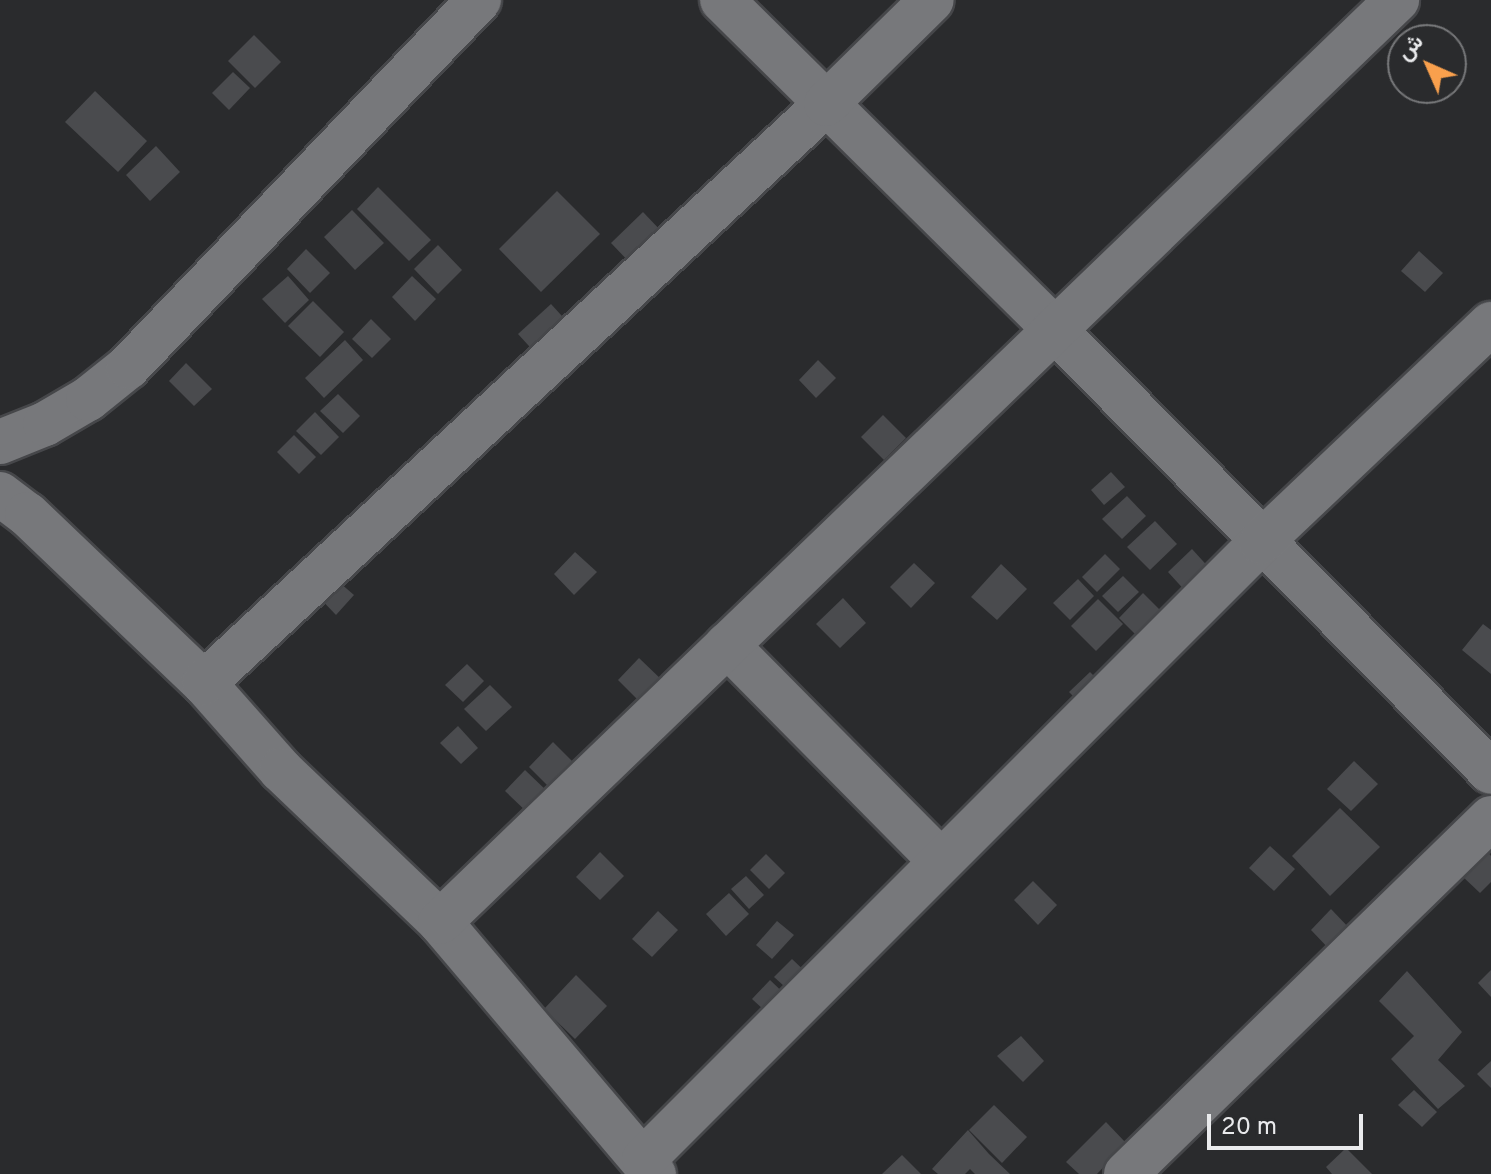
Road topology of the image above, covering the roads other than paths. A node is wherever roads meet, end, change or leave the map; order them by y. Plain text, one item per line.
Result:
1 (479, 0) edge
2 (722, 0) edge
3 (932, 0) edge
4 (1397, 0) edge
5 (826, 104) junction
6 (1491, 324) edge
7 (1054, 329) junction
8 (0, 442) edge
9 (0, 494) edge
10 (1261, 542) junction
11 (727, 645) junction
12 (204, 683) junction
13 (1491, 772) edge
14 (1491, 818) edge
15 (941, 861) junction
16 (440, 922) junction
17 (649, 1167) edge
18 (1126, 1174) edge

1 - 8 street
2 - 5 street
3 - 5 street
4 - 7 street
5 - 7 street
5 - 12 street
6 - 10 street
7 - 10 street
7 - 11 street
9 - 12 street
10 - 13 street
10 - 15 street
11 - 15 street
11 - 16 street
12 - 16 street
14 - 18 street
15 - 17 street
16 - 17 street

